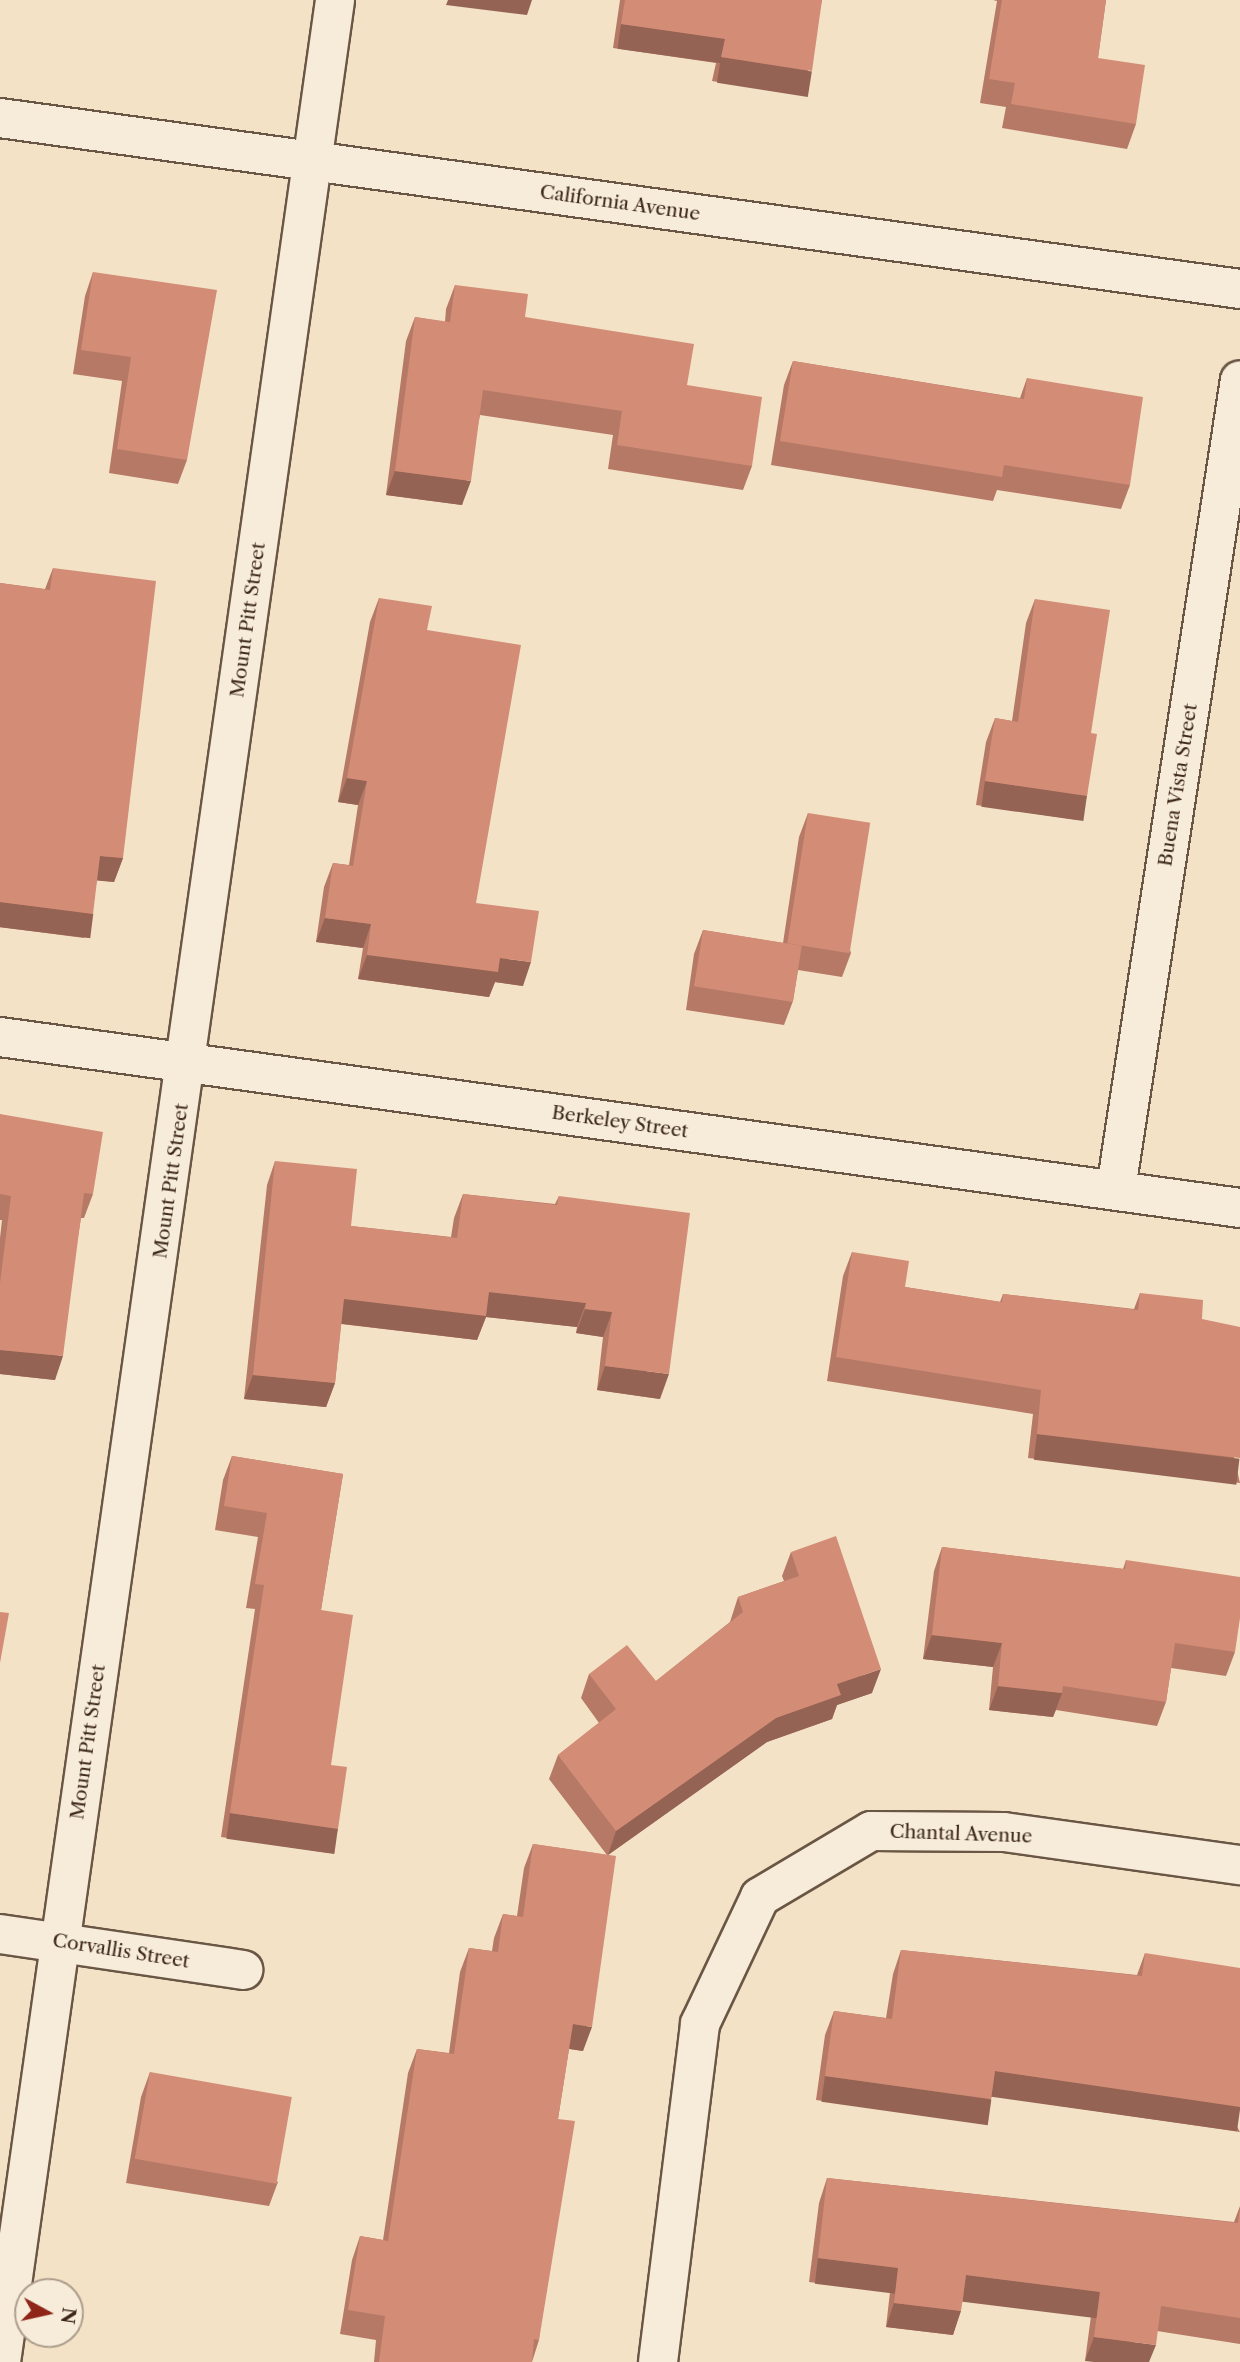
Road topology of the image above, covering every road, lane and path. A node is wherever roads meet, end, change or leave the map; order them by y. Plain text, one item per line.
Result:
1 (335, 0) edge
2 (0, 118) edge
3 (310, 160) junction
4 (1240, 289) edge
5 (1240, 380) edge
6 (0, 1037) edge
7 (188, 1064) junction
8 (1116, 1189) junction
9 (1240, 1208) edge
10 (1240, 1865) edge
11 (0, 1934) edge
12 (58, 1942) junction
13 (243, 1970) dead end
14 (1, 2362) edge
15 (658, 2362) edge

1 - 3 street, Mount Pitt Street
2 - 3 street, California Avenue
3 - 4 street, California Avenue
3 - 7 street, Mount Pitt Street
5 - 8 street, Buena Vista Street
6 - 7 street, Berkeley Street
7 - 8 street, Berkeley Street
7 - 12 street, Mount Pitt Street
8 - 9 street, Berkeley Street
10 - 15 street, Chantal Avenue
11 - 12 street, Corvallis Street
12 - 13 street, Corvallis Street
12 - 14 street, Mount Pitt Street

